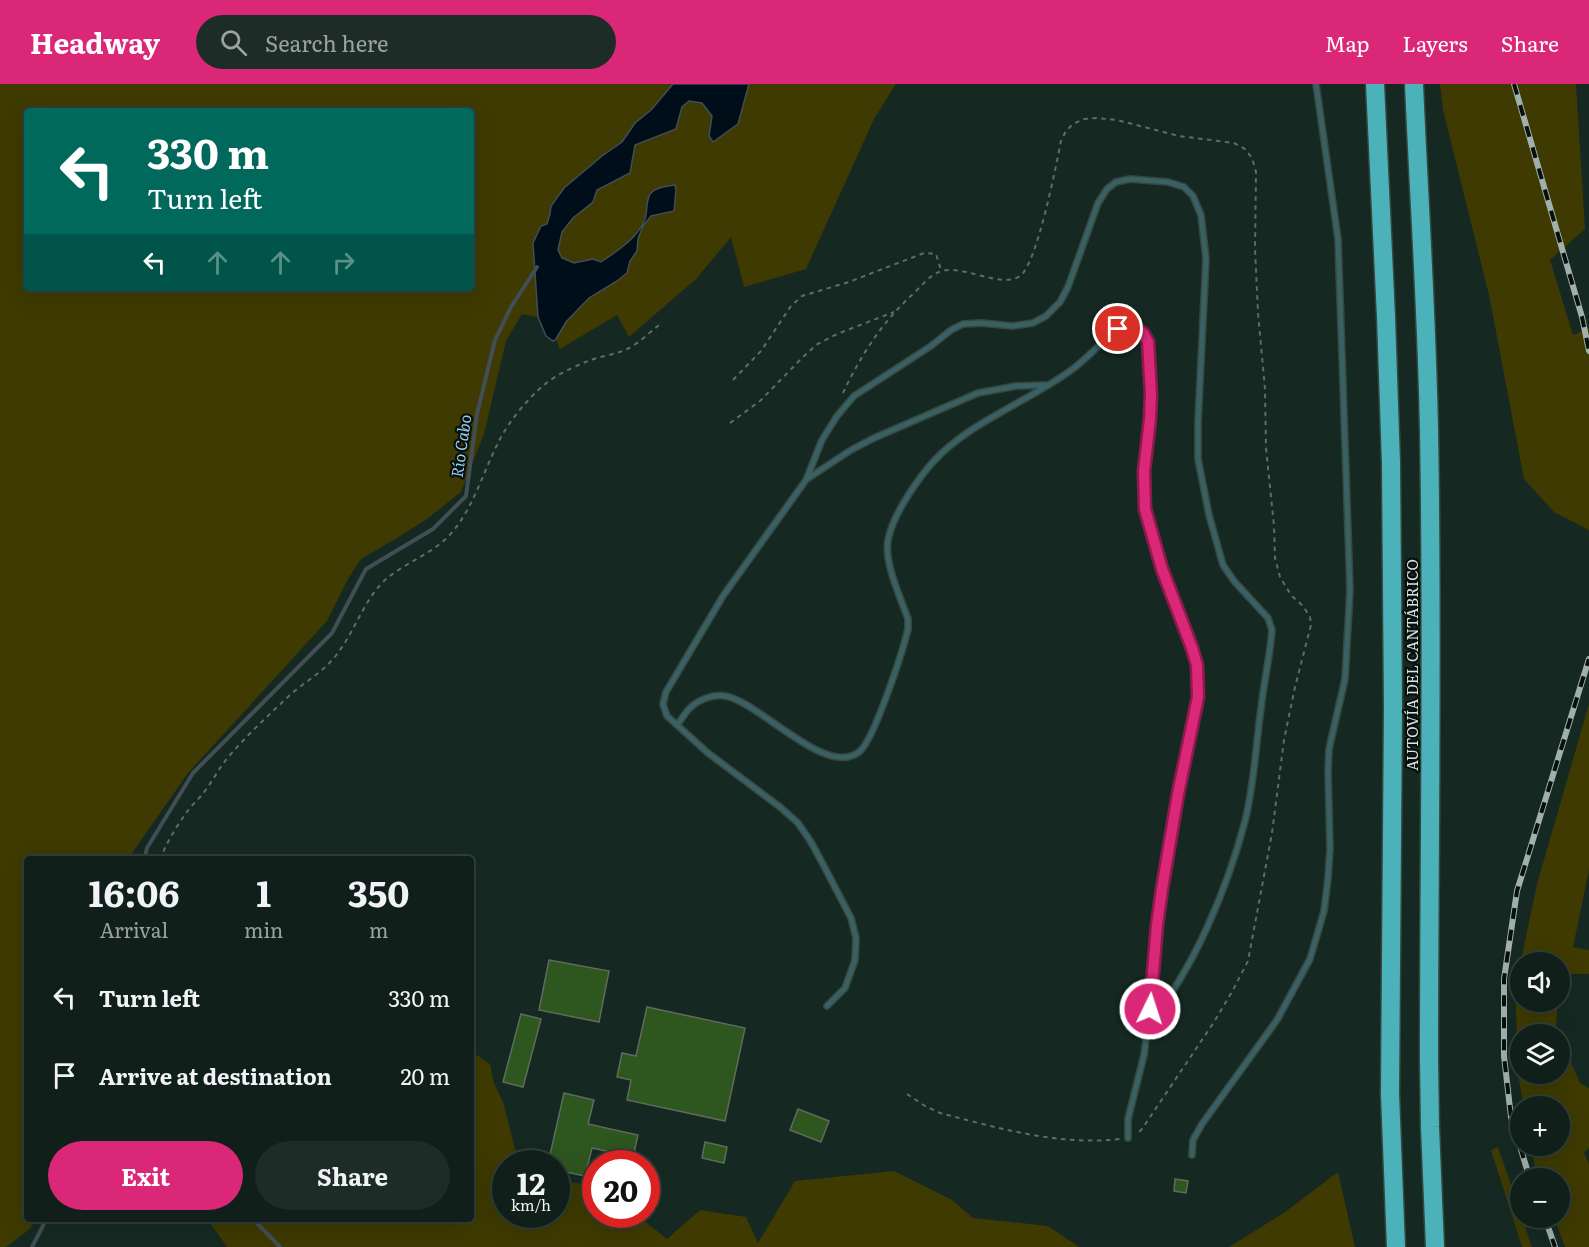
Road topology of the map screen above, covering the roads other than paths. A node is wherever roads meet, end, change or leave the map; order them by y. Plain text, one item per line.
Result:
1 (1316, 84) edge
2 (1375, 84) edge
3 (1414, 84) edge
4 (1048, 386) junction
5 (806, 480) junction
6 (677, 725) junction
7 (827, 1006) dead end
8 (1148, 1023) junction
9 (1429, 1059) junction
10 (1128, 1138) road end
11 (1192, 1155) dead end
12 (1396, 1247) edge
13 (1435, 1247) edge
14 (1444, 1247) edge

1 - 11 lane
2 - 12 highway, AUTOVÍA DEL CANTÁBRICO
3 - 9 highway, AUTOVÍA DEL CANTÁBRICO
4 - 5 lane
4 - 6 lane
4 - 8 lane
5 - 6 lane
5 - 8 lane
6 - 7 lane
8 - 10 lane
9 - 13 highway, AUTOVÍA DEL CANTÁBRICO
9 - 14 highway

